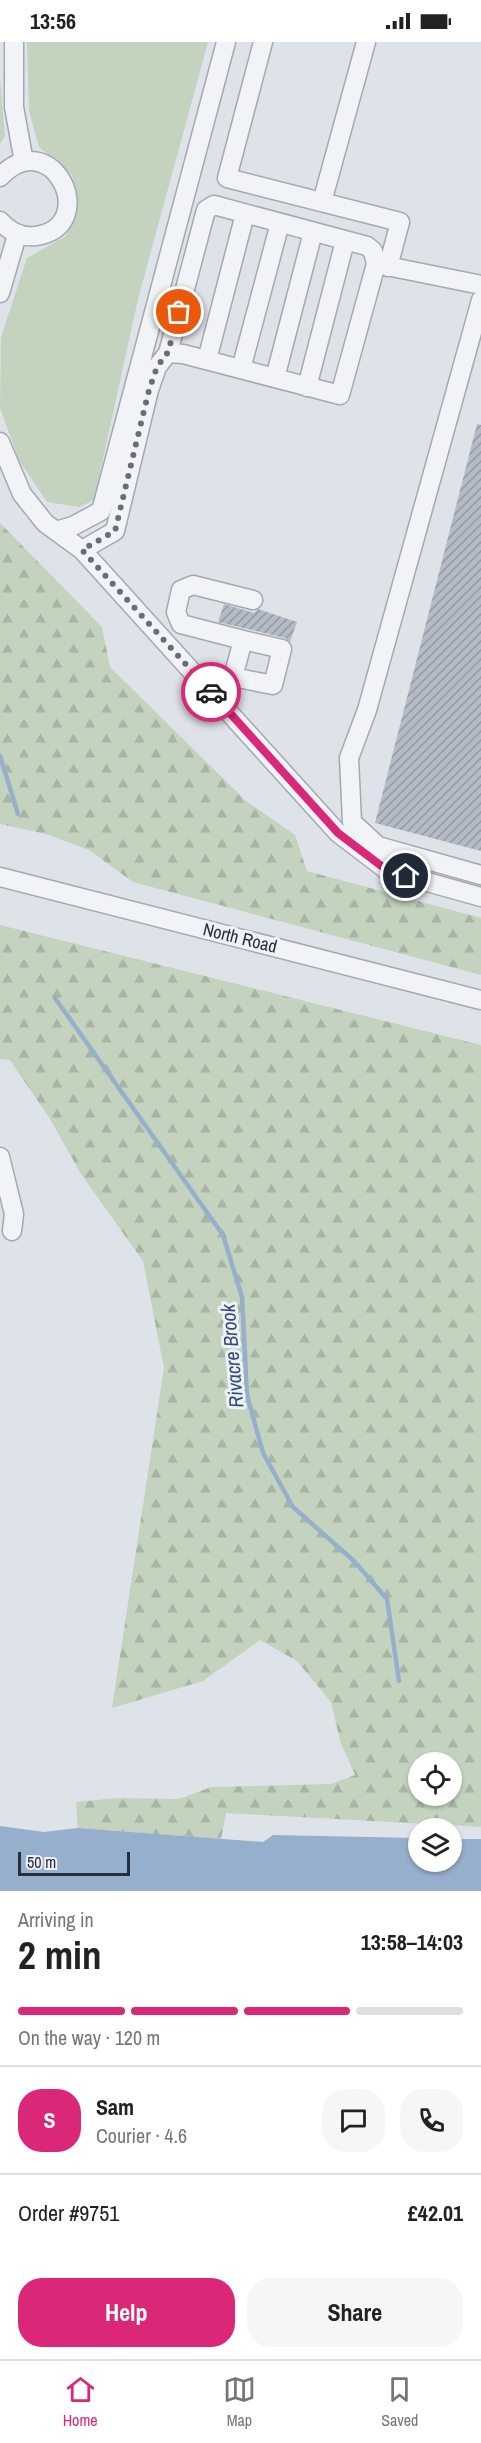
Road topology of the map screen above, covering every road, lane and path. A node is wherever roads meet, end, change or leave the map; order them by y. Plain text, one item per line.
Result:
1 (14, 42) edge
2 (226, 42) edge
3 (263, 42) edge
4 (366, 42) edge
5 (24, 162) junction
6 (0, 177) edge
7 (322, 202) junction
8 (245, 214) junction
9 (0, 221) edge
10 (280, 223) junction
11 (314, 232) junction
12 (17, 235) junction
13 (345, 240) junction
14 (382, 265) junction
15 (481, 285) edge
16 (0, 293) edge
17 (481, 300) edge
18 (168, 352) junction
19 (207, 360) junction
20 (241, 369) junction
21 (275, 378) junction
22 (307, 387) junction
23 (0, 442) edge
24 (56, 531) junction
25 (82, 550) junction
26 (253, 600) dead end
27 (243, 640) junction
28 (234, 677) junction
29 (225, 707) junction
30 (481, 875) edge
31 (0, 877) edge
32 (481, 897) edge
33 (481, 999) edge
34 (0, 1157) edge
35 (12, 1231) dead end

1 - 5 street
2 - 24 street
3 - 7 street
4 - 7 street
5 - 6 street
5 - 12 street
7 - 14 street
8 - 10 street
8 - 18 street
8 - 19 street
9 - 12 street
10 - 11 street
10 - 20 street
11 - 13 street
11 - 21 street
12 - 16 street
13 - 14 street
13 - 22 street
14 - 15 street
14 - 22 street
17 - 30 street
18 - 19 street
18 - 25 street
19 - 20 street
20 - 21 street
21 - 22 street
23 - 24 street
24 - 25 street
25 - 29 street
26 - 27 street
27 - 28 street
27 - 28 street
28 - 29 street
29 - 32 street
31 - 33 street, North Road
34 - 35 street

